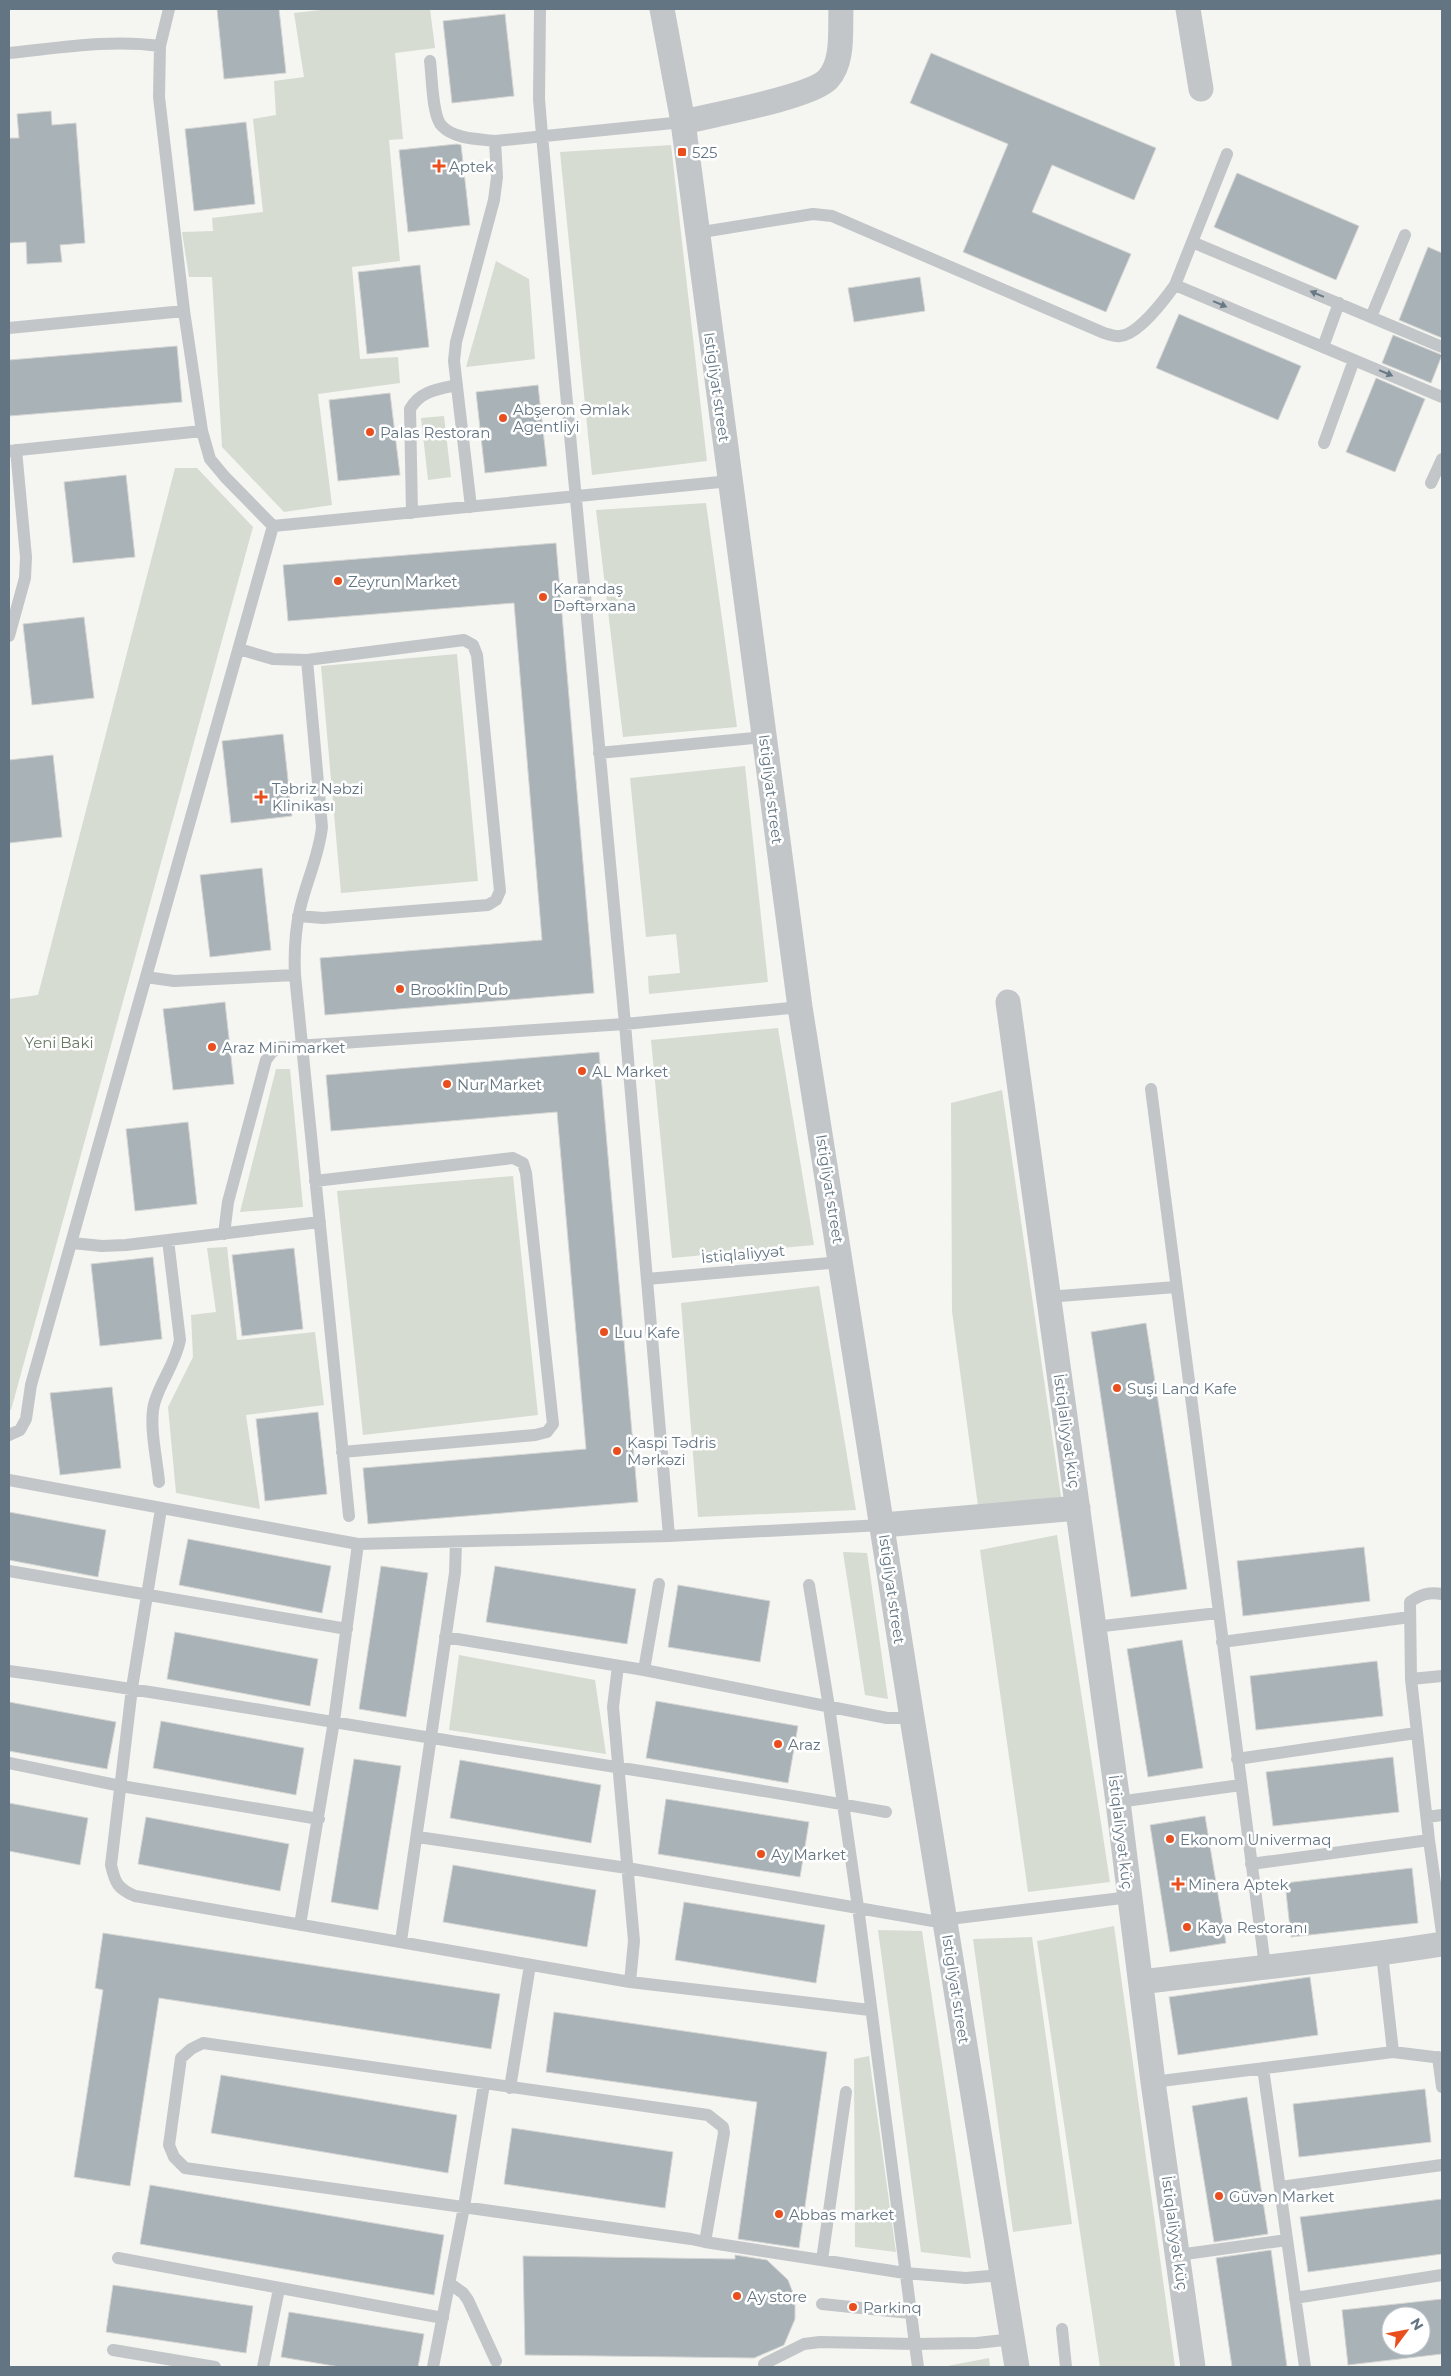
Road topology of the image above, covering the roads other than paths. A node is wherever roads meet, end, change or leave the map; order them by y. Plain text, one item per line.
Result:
1 (168, 9) edge
2 (540, 9) edge
3 (662, 9) edge
4 (841, 9) edge
5 (1188, 9) edge
6 (160, 46) junction
7 (9, 53) edge
8 (430, 61) dead end
9 (1201, 89) dead end
10 (683, 122) junction
11 (542, 135) junction
12 (494, 141) junction
13 (1227, 154) dead end
14 (696, 232) junction
15 (1405, 235) dead end
16 (1192, 242) junction
17 (1175, 285) junction
18 (1339, 303) junction
19 (184, 311) junction
20 (1371, 317) junction
21 (9, 328) edge
22 (1323, 347) junction
23 (1442, 347) edge
24 (1354, 360) junction
25 (457, 385) junction
26 (1442, 397) edge
27 (202, 431) junction
28 (1324, 443) dead end
29 (12, 450) edge
30 (1442, 459) edge
31 (730, 481) junction
32 (1431, 483) dead end
33 (575, 497) junction
34 (471, 507) junction
35 (412, 513) junction
36 (274, 526) junction
37 (14, 600) edge
38 (9, 636) edge
39 (239, 649) junction
40 (307, 660) junction
41 (764, 738) junction
42 (599, 753) junction
43 (298, 916) junction
44 (295, 975) junction
45 (146, 977) junction
46 (1008, 1002) dead end
47 (800, 1007) junction
48 (625, 1024) junction
49 (302, 1044) junction
50 (1151, 1089) dead end
51 (315, 1181) junction
52 (320, 1222) junction
53 (224, 1234) junction
54 (168, 1240) junction
55 (72, 1243) junction
56 (842, 1262) junction
57 (647, 1279) junction
58 (1176, 1287) junction
59 (1047, 1297) junction
60 (9, 1435) edge
61 (342, 1452) junction
62 (9, 1480) edge
63 (159, 1482) dead end
64 (1078, 1508) junction
65 (161, 1509) junction
66 (348, 1516) dead end
67 (883, 1525) junction
68 (668, 1536) junction
69 (456, 1542) junction
70 (358, 1544) junction
71 (9, 1571) edge
72 (659, 1584) dead end
73 (809, 1585) dead end
74 (1442, 1594) edge
75 (147, 1596) junction
76 (1218, 1614) junction
77 (1410, 1617) junction
78 (1094, 1627) junction
79 (347, 1630) junction
80 (444, 1637) junction
81 (1222, 1642) junction
82 (618, 1666) junction
83 (644, 1670) junction
84 (9, 1671) edge
85 (1442, 1676) edge
86 (1411, 1679) junction
87 (132, 1688) junction
88 (829, 1707) junction
89 (912, 1718) junction
90 (334, 1721) junction
91 (1416, 1733) junction
92 (430, 1738) junction
93 (1237, 1759) junction
94 (9, 1763) edge
95 (619, 1766) junction
96 (1241, 1785) junction
97 (121, 1786) junction
98 (1118, 1802) junction
99 (842, 1804) junction
100 (886, 1812) dead end
101 (1442, 1816) edge
102 (1427, 1818) junction
103 (319, 1819) junction
104 (418, 1837) junction
105 (1429, 1840) junction
106 (1251, 1864) junction
107 (627, 1868) junction
108 (1130, 1898) junction
109 (858, 1907) junction
110 (945, 1920) junction
111 (300, 1925) junction
112 (1442, 1932) edge
113 (401, 1941) junction
114 (1442, 1944) edge
115 (1382, 1954) junction
116 (530, 1965) junction
117 (1265, 1966) junction
118 (630, 1982) junction
119 (1142, 1982) junction
120 (870, 2010) junction
121 (1393, 2052) junction
122 (1440, 2058) edge
123 (1263, 2068) junction
124 (1153, 2082) junction
125 (484, 2084) junction
126 (1442, 2087) edge
127 (510, 2088) junction
128 (846, 2092) dead end
129 (1442, 2166) edge
130 (1280, 2187) junction
131 (464, 2207) junction
132 (1287, 2240) junction
133 (704, 2242) junction
134 (1178, 2255) junction
135 (118, 2258) dead end
136 (822, 2260) junction
137 (905, 2273) junction
138 (1002, 2275) junction
139 (1442, 2275) edge
140 (449, 2283) junction
141 (280, 2289) junction
142 (1295, 2298) junction
143 (822, 2304) dead end
144 (910, 2313) junction
145 (443, 2318) junction
146 (1062, 2329) dead end
147 (1012, 2339) junction
148 (915, 2344) junction
149 (113, 2350) dead end
150 (496, 2361) dead end
151 (764, 2364) dead end
152 (215, 2367) edge
153 (263, 2367) edge
154 (432, 2367) edge
155 (918, 2367) edge
156 (1017, 2367) edge
157 (1066, 2367) edge
158 (1193, 2367) edge
159 (1305, 2367) edge

1 - 6 lane
2 - 11 lane
3 - 10 street, Istigliyat street
4 - 10 street
5 - 9 street
6 - 7 lane
6 - 19 lane
8 - 12 lane
10 - 11 lane
10 - 14 street, Istigliyat street
11 - 12 lane
11 - 33 lane
12 - 25 lane
13 - 16 lane
14 - 17 lane
14 - 31 street, Istigliyat street
15 - 20 lane
16 - 17 lane
18 -> 16 lane
17 -> 22 lane
18 - 20 lane
18 - 22 lane
19 - 21 lane
19 - 27 lane
20 - 23 lane
22 - 24 lane
24 -> 26 lane
24 - 28 lane
25 - 34 lane
25 - 35 lane
27 - 29 lane
27 - 36 lane
29 - 37 lane
30 - 32 lane
31 - 33 lane
31 - 41 street, Istigliyat street
33 - 34 lane
33 - 42 lane
34 - 35 lane
35 - 36 lane
36 - 39 lane
37 - 38 lane
39 - 40 lane
39 - 45 lane
40 - 43 lane
40 - 43 lane
41 - 42 lane
41 - 47 street, Istigliyat street
42 - 48 lane
43 - 44 lane
44 - 45 lane
44 - 49 lane
45 - 55 lane
46 - 59 street, İstiqlaliyyət küç
47 - 48 lane
47 - 56 street, Istigliyat street
48 - 49 lane
48 - 57 lane
49 - 51 lane
49 - 53 lane
50 - 58 lane
51 - 52 lane
51 - 61 lane
52 - 53 lane
52 - 61 lane
53 - 54 lane
54 - 55 lane
54 - 63 lane
55 - 60 lane
56 - 57 lane, İstiqlaliyyət
56 - 67 street, Istigliyat street
57 - 68 lane
58 - 59 lane
58 - 76 lane
59 - 64 street, İstiqlaliyyət küç
61 - 66 lane
62 - 65 lane
64 - 67 street
64 - 78 street, İstiqlaliyyət küç
65 - 70 lane
65 - 75 lane
67 - 68 lane
67 - 89 street, Istigliyat street
68 - 69 lane
69 - 70 lane
69 - 80 lane
70 - 79 lane
71 - 75 lane
72 - 83 lane
73 - 88 lane
74 - 77 lane
75 - 79 lane
75 - 87 lane
76 - 78 lane
76 - 81 lane
77 - 81 lane
77 - 86 lane
78 - 98 street, İstiqlaliyyət küç
79 - 90 lane
80 - 82 lane
80 - 92 lane
81 - 93 lane
82 - 83 lane
82 - 95 lane
83 - 88 lane
84 - 87 lane
85 - 86 lane
86 - 91 lane
87 - 90 lane
87 - 97 lane
88 - 89 lane
88 - 99 lane
89 - 110 street, Istigliyat street
90 - 92 lane
90 - 103 lane
91 - 93 lane
91 - 102 lane
92 - 95 lane
92 - 104 lane
93 - 96 lane
94 - 97 lane
95 - 99 lane
95 - 107 lane
96 - 98 lane
96 - 106 lane
97 - 103 lane
97 - 111 lane
98 - 108 street, İstiqlaliyyət küç
99 - 100 lane
99 - 109 lane
101 - 102 lane
102 - 105 lane
103 - 111 lane
104 - 107 lane
104 - 113 lane
105 - 106 lane
105 - 112 lane
106 - 117 lane
107 - 109 lane
107 - 118 lane
108 - 110 lane
108 - 119 street, İstiqlaliyyət küç
109 - 110 lane
109 - 120 lane
110 - 138 street, Istigliyat street
111 - 113 lane
113 - 116 lane
114 - 115 street
115 - 117 street
115 - 121 lane
116 - 118 lane
116 - 127 lane
117 - 119 street
118 - 120 lane
119 - 124 street, İstiqlaliyyət küç
120 - 137 lane
121 - 122 lane
121 - 123 lane
122 - 126 lane
123 - 124 lane
123 - 130 lane
124 - 134 street, İstiqlaliyyət küç
125 - 127 lane
125 - 131 lane
125 - 131 lane
127 - 133 lane
128 - 136 lane
129 - 130 lane
130 - 132 lane
131 - 133 lane
131 - 140 lane
132 - 134 lane
132 - 142 lane
133 - 136 lane
134 - 158 street, İstiqlaliyyət küç
135 - 141 lane
136 - 137 lane
137 - 138 lane
137 - 144 lane
138 - 147 street, Istigliyat street
139 - 142 lane
140 - 145 lane
140 - 150 lane
141 - 145 lane
141 - 153 lane
142 - 159 lane
143 - 144 lane
144 - 148 lane
145 - 154 lane
146 - 157 lane
147 - 148 lane
147 - 156 street, Istigliyat street
148 - 151 lane
148 - 155 lane
149 - 152 lane

